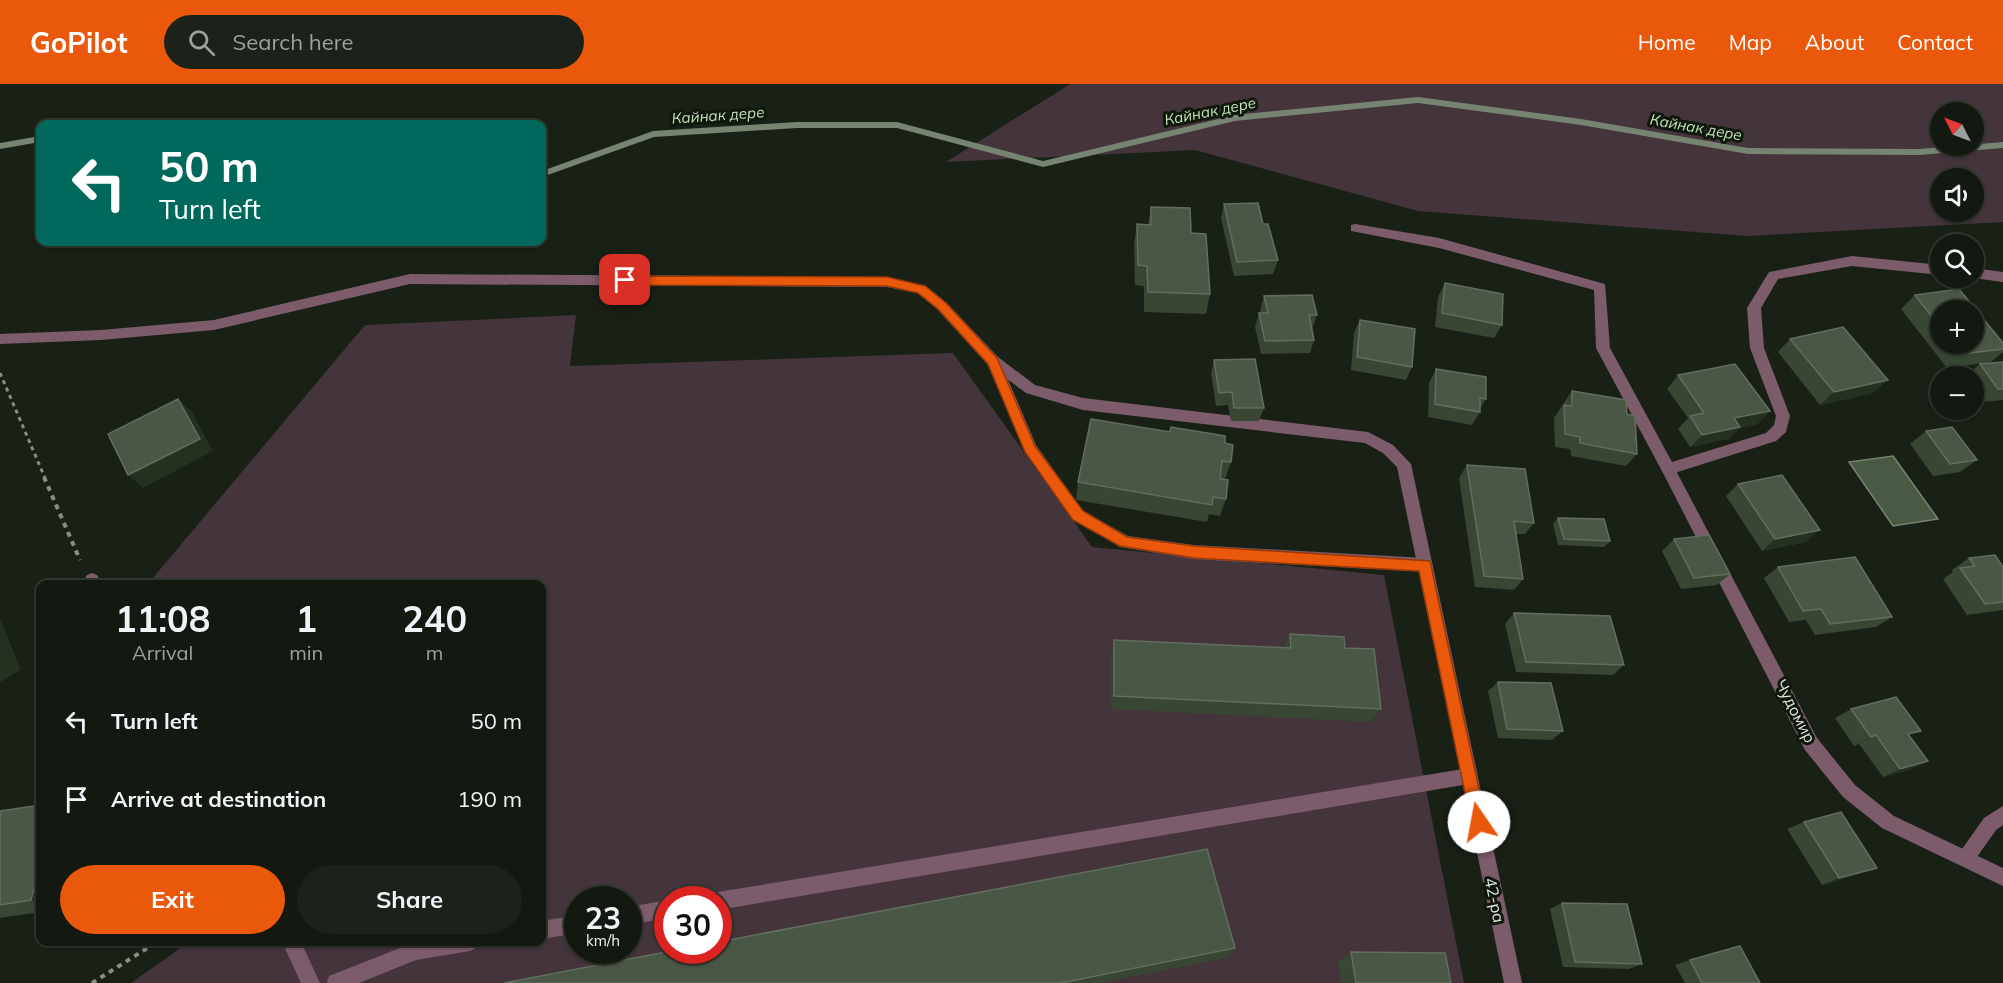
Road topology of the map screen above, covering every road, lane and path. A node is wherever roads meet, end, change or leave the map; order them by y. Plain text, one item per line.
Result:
1 (1355, 228) dead end
2 (1930, 269) edge
3 (1984, 274) edge
4 (2003, 277) edge
5 (0, 339) edge
6 (993, 361) junction
7 (0, 373) edge
8 (1668, 469) junction
9 (1425, 565) junction
10 (92, 580) edge
11 (1469, 776) junction
12 (2003, 815) edge
13 (1966, 858) junction
14 (2003, 877) edge
15 (732, 899) edge
16 (564, 926) edge
17 (546, 929) edge
18 (151, 946) edge
19 (293, 946) edge
20 (446, 946) edge
21 (92, 983) edge
22 (311, 983) edge
23 (336, 983) edge
24 (1513, 983) edge

1 - 8 street, Чудомир
2 - 8 street
3 - 4 street
5 - 6 street
6 - 9 street
6 - 9 street, 42-ра
7 - 10 path
8 - 13 street, Чудомир
9 - 11 street, 42-ра
11 - 15 street
11 - 24 street, 42-ра
12 - 13 street
13 - 14 street, Чудомир
16 - 17 street
18 - 21 path
19 - 22 street
20 - 23 street

